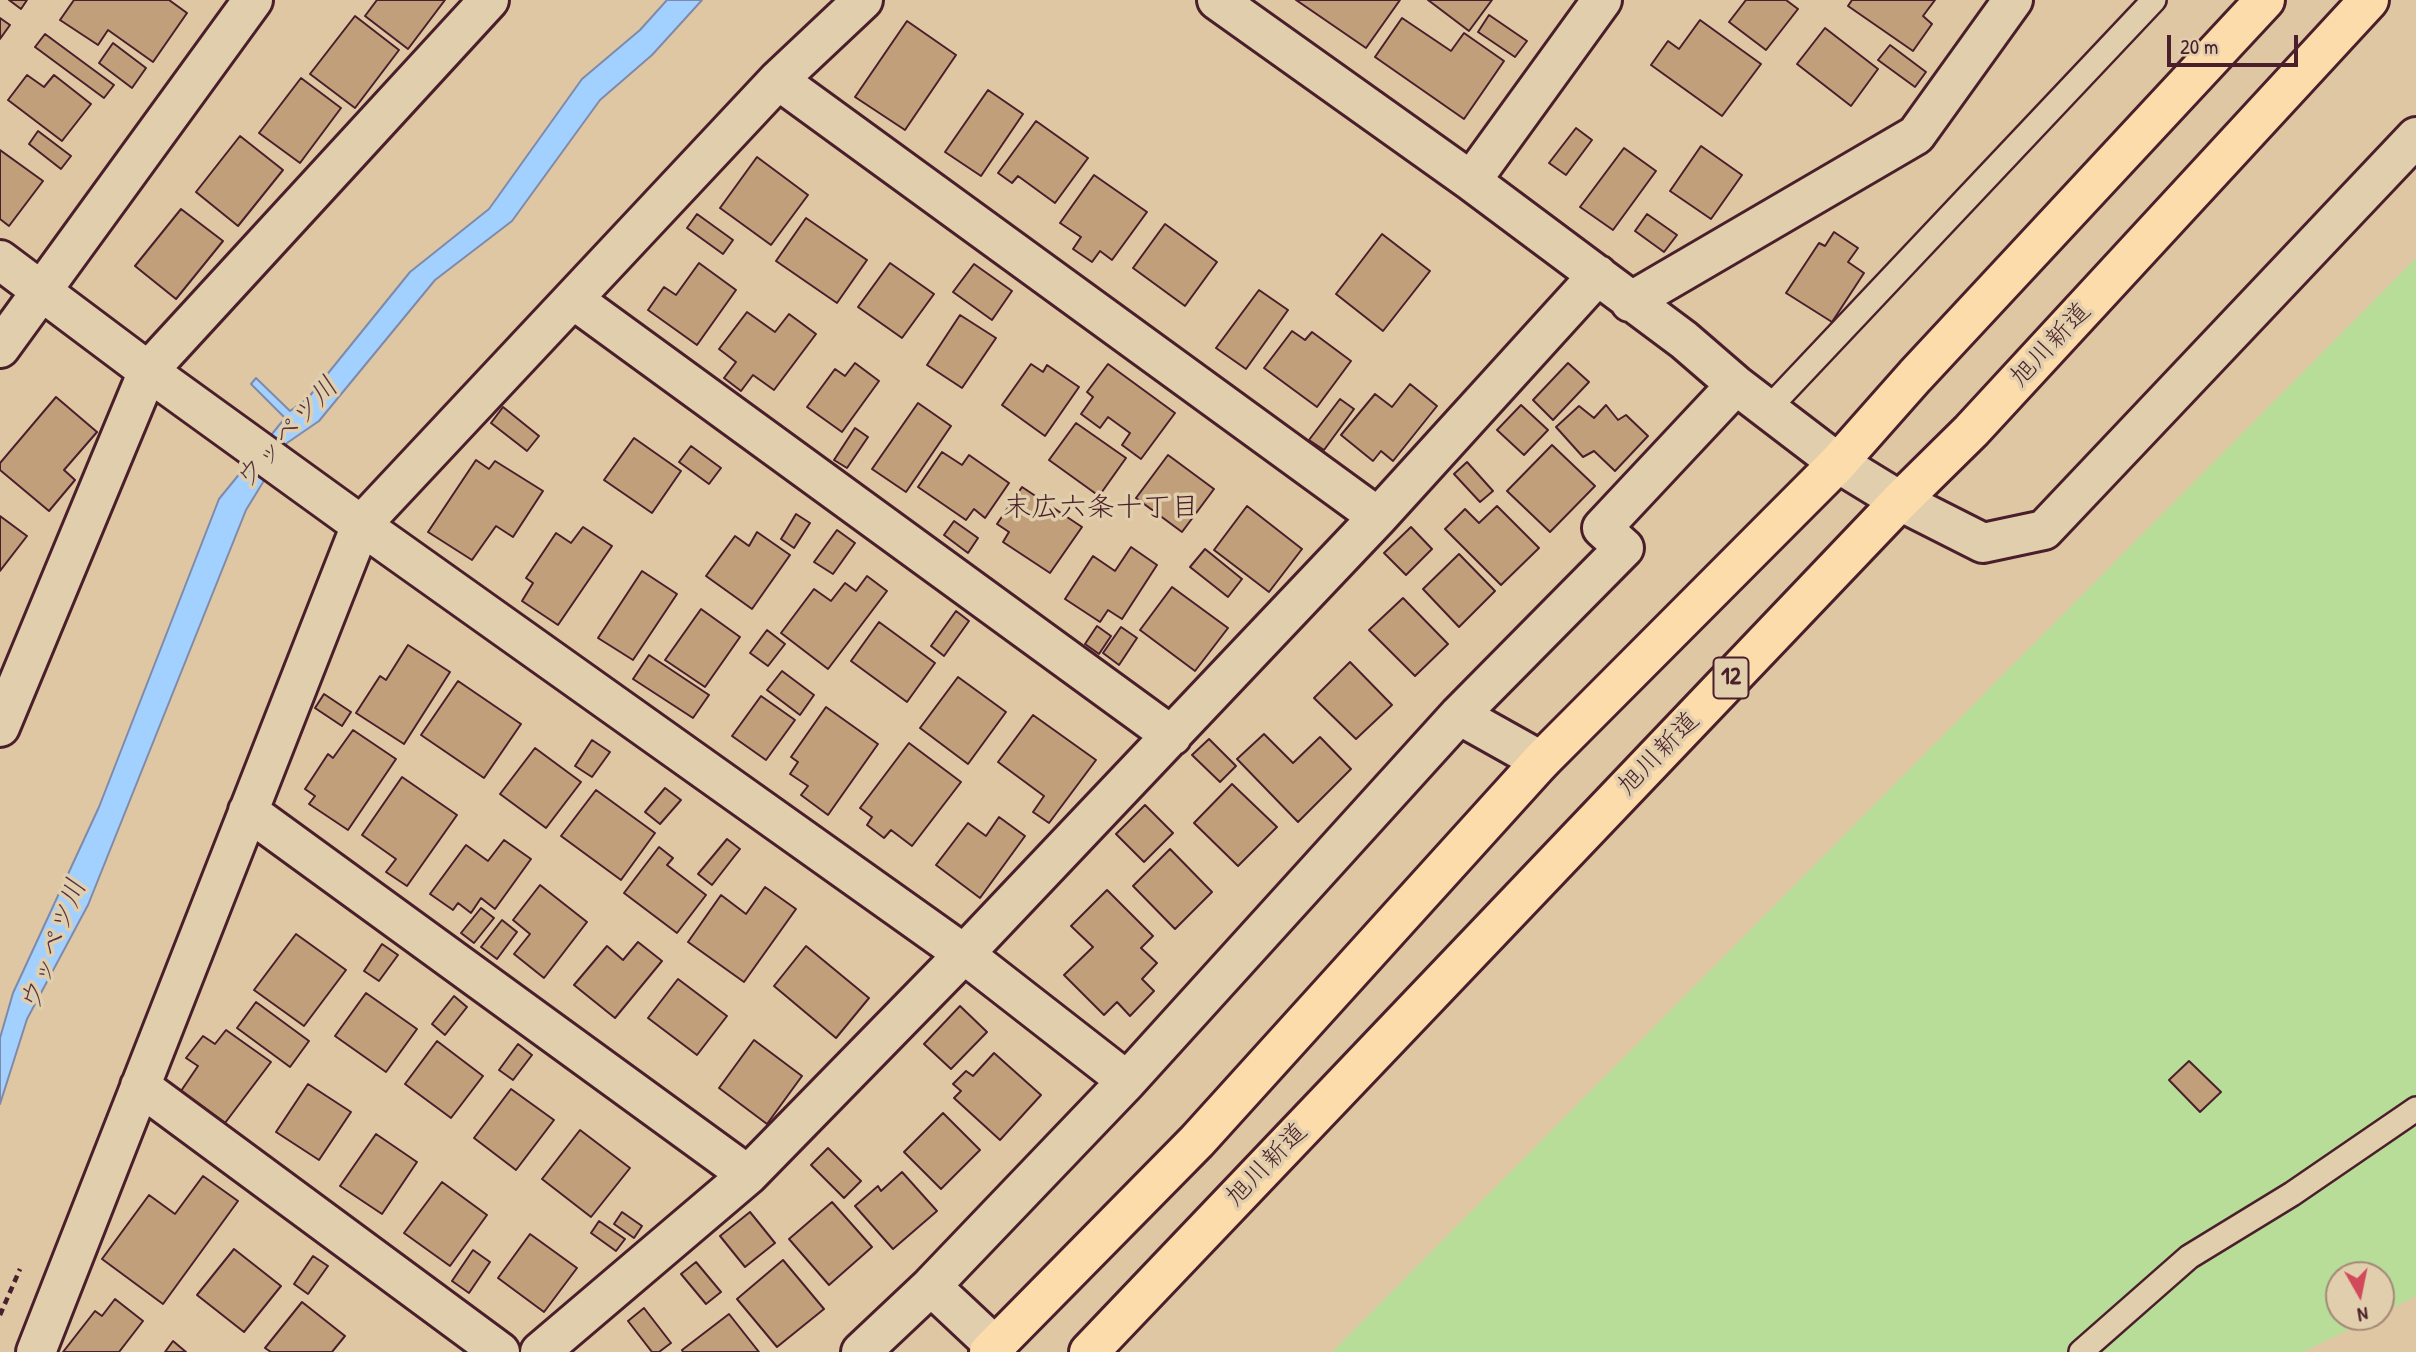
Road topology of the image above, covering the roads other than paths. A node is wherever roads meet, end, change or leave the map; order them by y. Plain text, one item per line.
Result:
1 (254, 0) edge
2 (489, 0) edge
3 (863, 0) edge
4 (1602, 0) edge
5 (2013, 0) edge
6 (2154, 0) edge
7 (2265, 0) edge
8 (2369, 0) edge
9 (1224, 2) edge
10 (778, 80) junction
11 (2416, 138) edge
12 (1471, 181) junction
13 (0, 260) edge
14 (1598, 275) junction
15 (43, 290) junction
16 (574, 300) junction
17 (1630, 302) junction
18 (0, 348) edge
19 (148, 371) junction
20 (1736, 385) junction
21 (1768, 409) junction
22 (1838, 463) junction
23 (1900, 501) junction
24 (1378, 517) junction
25 (361, 526) junction
26 (1459, 715) junction
27 (0, 727) edge
28 (1172, 736) junction
29 (1541, 761) junction
30 (248, 811) junction
31 (964, 954) junction
32 (1127, 1081) junction
33 (140, 1086) junction
34 (2416, 1109) edge
35 (748, 1175) junction
36 (931, 1286) junction
37 (992, 1349) edge
38 (36, 1352) edge
39 (500, 1352) edge
40 (540, 1352) edge
41 (861, 1352) edge
42 (1089, 1352) edge
43 (2081, 1352) edge

1 - 15 street
2 - 19 street
3 - 10 street
4 - 12 street
5 - 17 street
6 - 21 lane
7 - 22 highway
8 - 23 highway, 旭川新道 / 12
9 - 12 street
10 - 16 street
10 - 24 street
11 - 23 street
12 - 14 street
13 - 15 street
14 - 17 street
14 - 24 street
15 - 18 street
15 - 19 street
16 - 25 street
16 - 28 street
17 - 20 street
19 - 25 street
19 - 27 street
20 - 21 street
20 - 26 street
21 - 22 street
22 - 23 street
22 - 29 highway
23 - 42 highway, 旭川新道 / 12
24 - 28 street
25 - 30 street
25 - 31 street
26 - 29 street
26 - 32 street
28 - 31 street
29 - 37 highway
30 - 33 street
30 - 35 street
31 - 32 street
31 - 35 street
32 - 36 street
33 - 38 street
33 - 39 street
34 - 43 lane
35 - 40 street
36 - 37 street
36 - 41 street

